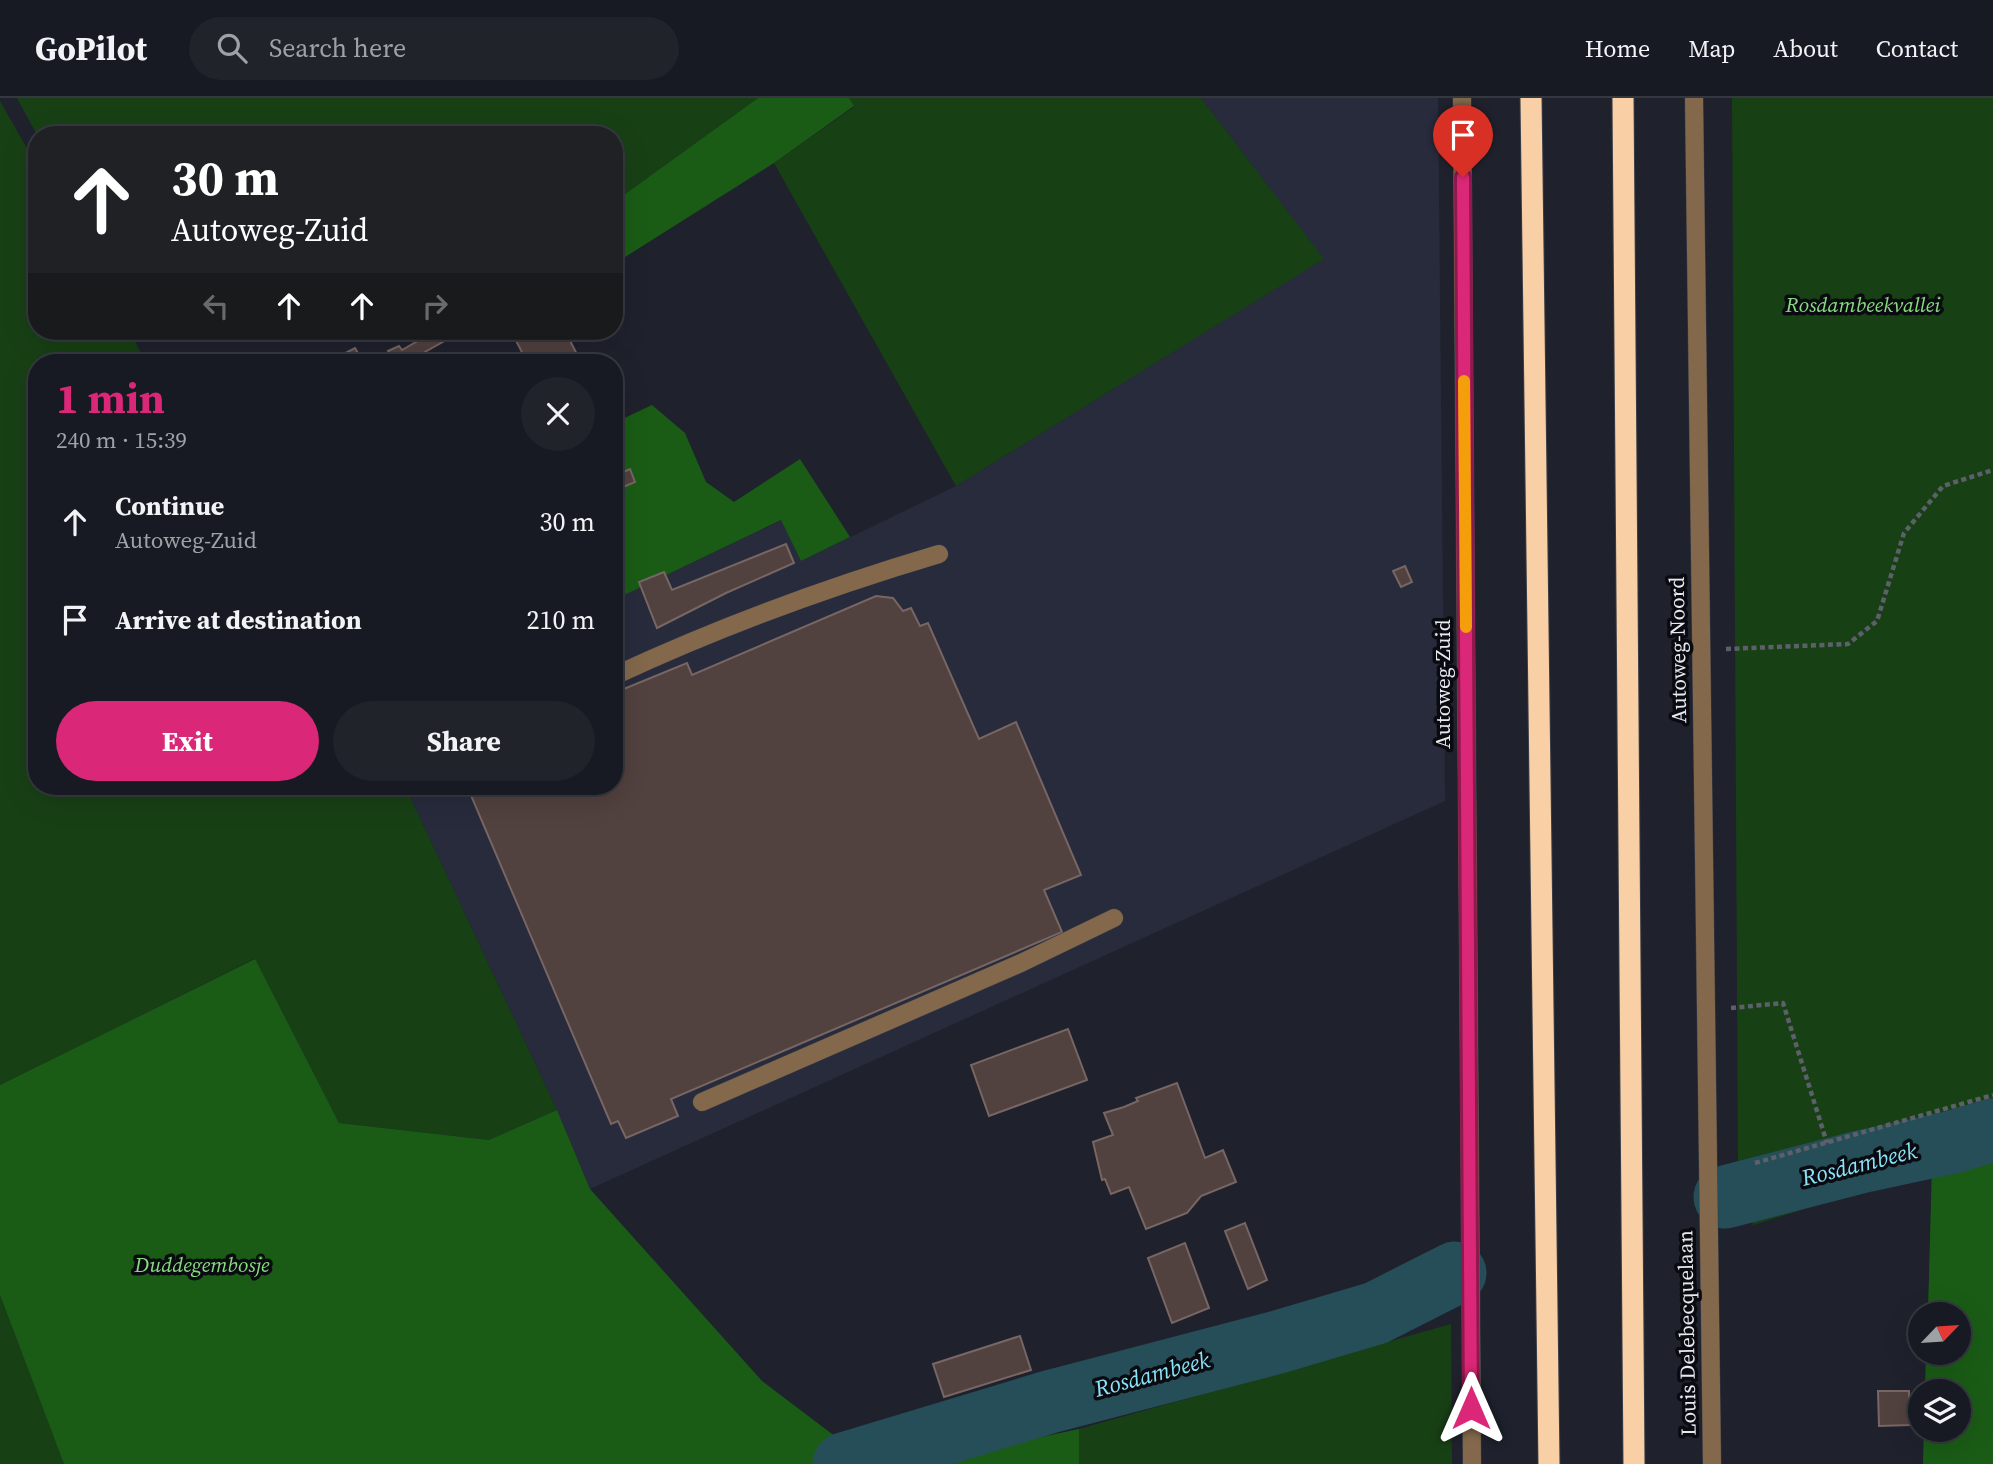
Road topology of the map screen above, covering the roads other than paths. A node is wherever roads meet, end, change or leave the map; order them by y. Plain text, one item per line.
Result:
1 (1462, 98) edge
2 (1531, 98) edge
3 (1623, 98) edge
4 (1695, 98) edge
5 (939, 554) dead end
6 (623, 672) edge
7 (1114, 918) dead end
8 (702, 1102) dead end
9 (1707, 1200) joint
10 (1472, 1464) edge
11 (1549, 1464) edge
12 (1634, 1464) edge
13 (1712, 1464) edge

1 - 10 street, Autoweg-Zuid
2 - 11 highway
3 - 12 highway
4 - 9 street, Autoweg-Noord
5 - 6 street
7 - 8 street
9 - 13 street, Louis Delebecquelaan

